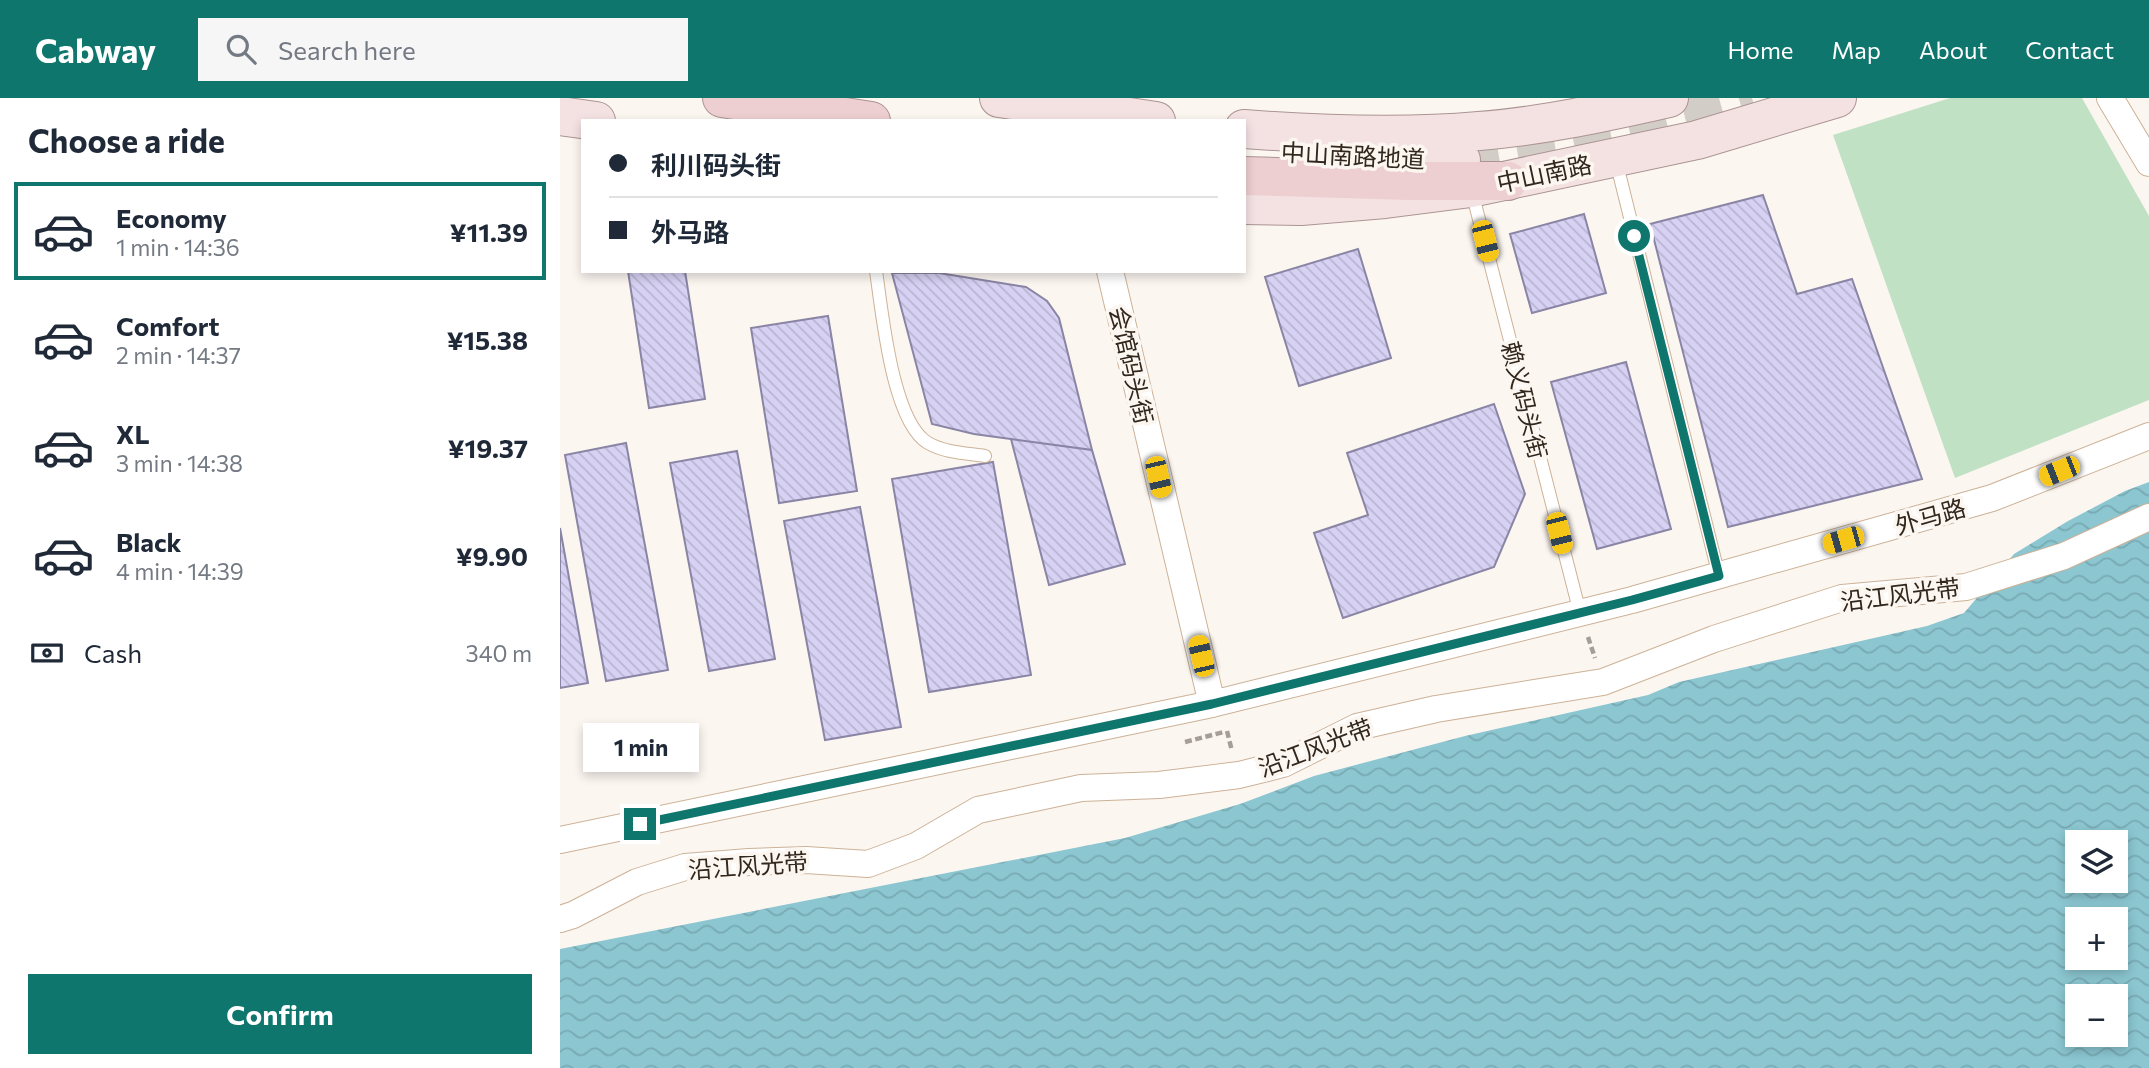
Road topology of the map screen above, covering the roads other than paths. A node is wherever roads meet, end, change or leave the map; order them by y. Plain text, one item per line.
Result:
1 (722, 98) edge
2 (999, 98) edge
3 (1669, 98) edge
4 (1837, 98) edge
5 (2110, 98) edge
6 (1077, 109) junction
7 (560, 116) edge
8 (582, 119) edge
9 (858, 119) edge
10 (1116, 119) edge
11 (1143, 119) edge
12 (1246, 129) edge
13 (1246, 147) edge
14 (1615, 158) junction
15 (2149, 163) edge
16 (1246, 169) edge
17 (1466, 174) junction
18 (1246, 176) edge
19 (1508, 181) junction
20 (1246, 205) edge
21 (876, 273) edge
22 (1110, 273) edge
23 (2149, 436) edge
24 (985, 456) dead end
25 (2149, 517) edge
26 (1719, 576) junction
27 (1580, 612) junction
28 (1212, 704) junction
29 (560, 840) edge
30 (560, 919) edge

1 - 9 highway
2 - 6 main road
3 - 12 main road, 中山南路
4 - 14 main road, 中山南路
5 - 15 street
6 - 10 main road
6 - 11 main road
7 - 8 main road
13 - 17 main road, 中山南路地道
14 - 19 main road, 中山南路
14 - 26 lane
16 - 17 highway
17 - 19 main road, 中山南路
17 - 20 main road, 中山南路
17 - 27 lane, 赖义码头街
18 - 19 highway
21 - 24 lane
22 - 28 street, 会馆码头街
23 - 26 street, 外马路
25 - 30 street, 沿江风光带
26 - 27 street, 外马路
27 - 28 street, 外马路
28 - 29 street, 外马路

